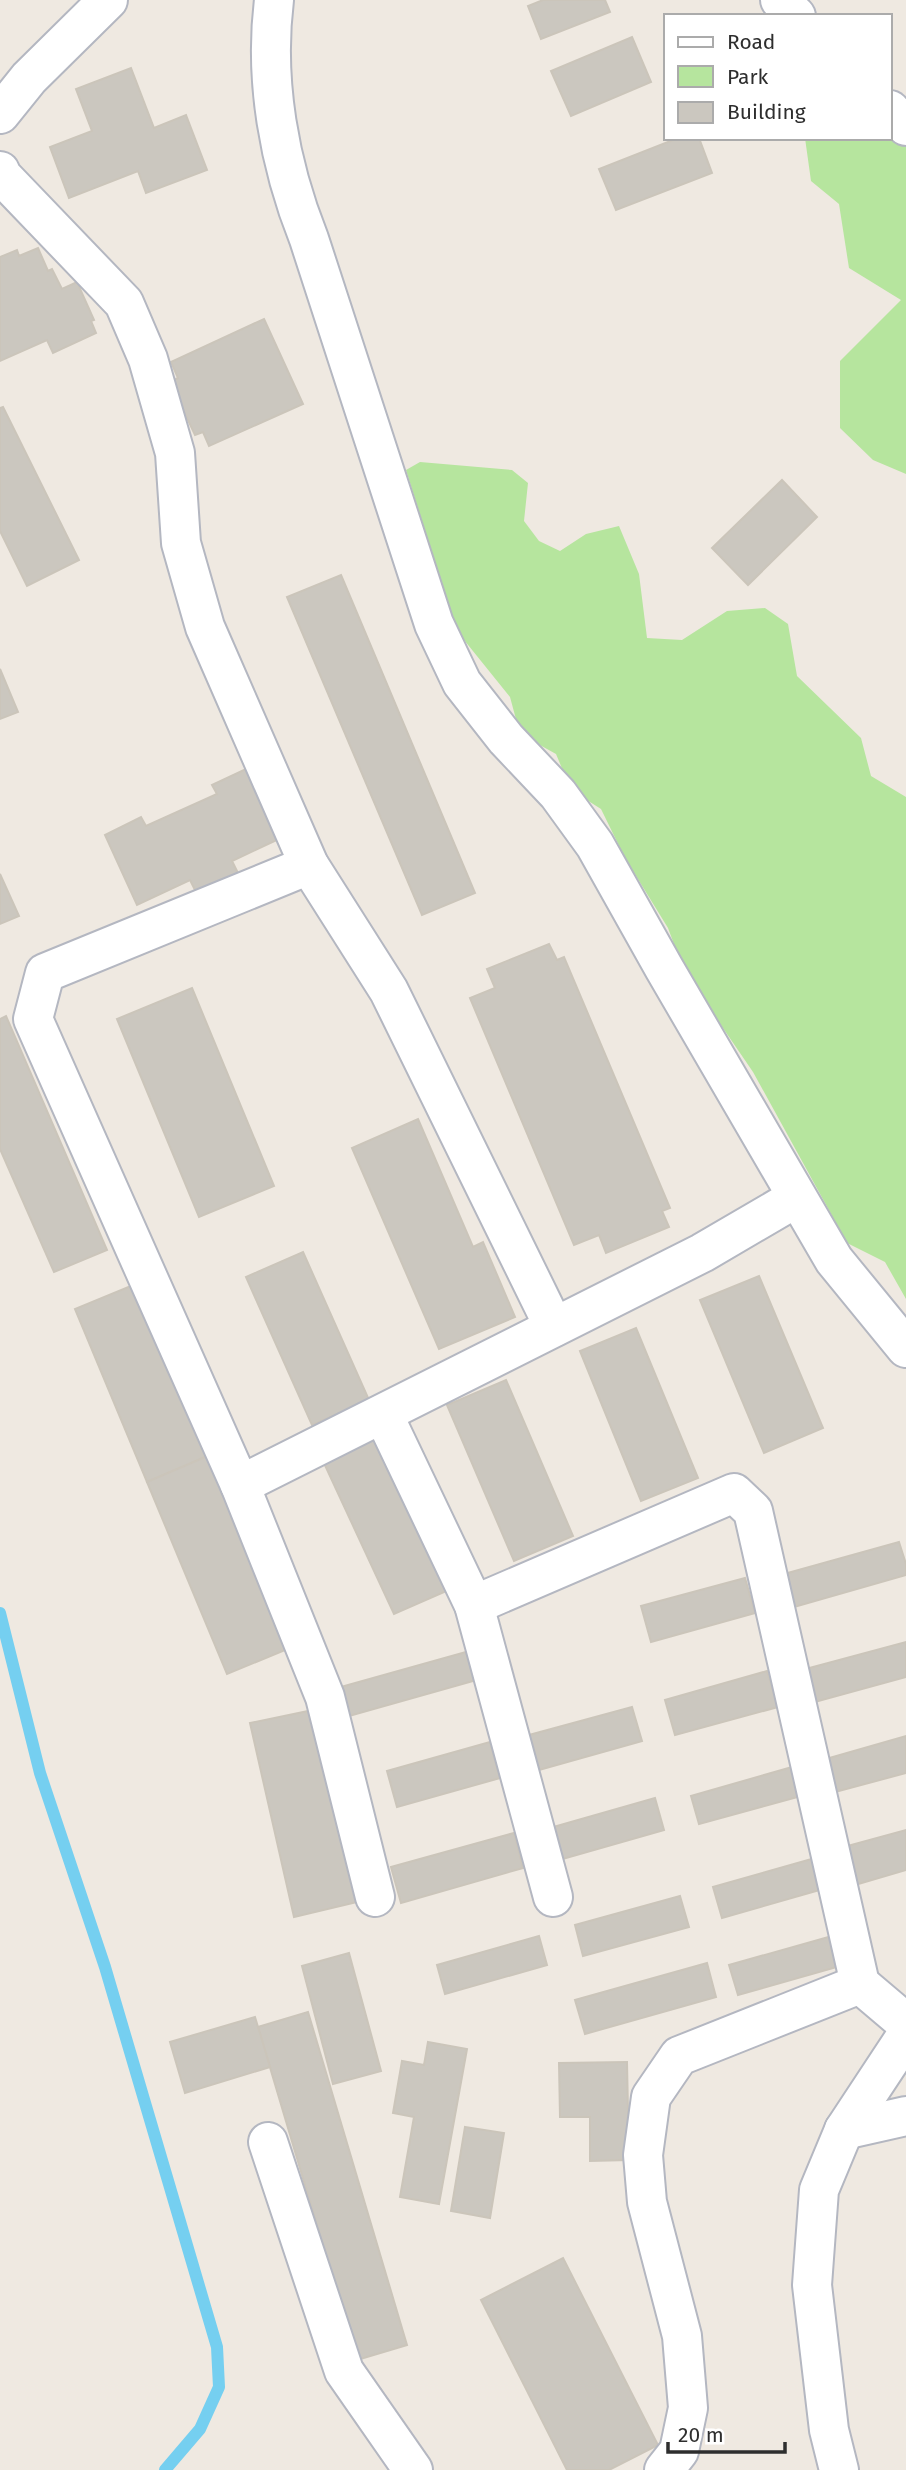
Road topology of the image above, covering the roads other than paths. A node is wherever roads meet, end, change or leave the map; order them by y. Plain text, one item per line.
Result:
1 (108, 0) edge
2 (274, 0) edge
3 (780, 0) edge
4 (794, 14) edge
5 (892, 112) edge
6 (0, 114) edge
7 (906, 126) edge
8 (0, 171) edge
9 (309, 865) junction
10 (796, 1198) junction
11 (554, 1327) junction
12 (906, 1348) edge
13 (383, 1414) junction
14 (240, 1485) junction
15 (474, 1605) junction
16 (374, 1897) dead end
17 (553, 1897) dead end
18 (860, 1984) junction
19 (906, 2023) edge
20 (906, 2036) edge
21 (906, 2116) edge
22 (845, 2130) junction
23 (268, 2142) dead end
24 (413, 2470) edge
25 (664, 2470) edge
26 (839, 2470) edge

1 - 6 street
2 - 10 street
3 - 4 street
5 - 7 street
8 - 9 street
9 - 11 street
9 - 14 street
10 - 11 street
10 - 12 street
11 - 13 street
13 - 14 street
13 - 15 street
14 - 16 street
15 - 17 street
15 - 18 street
18 - 19 street
18 - 25 street
20 - 22 street
21 - 22 street
22 - 26 street
23 - 24 street

